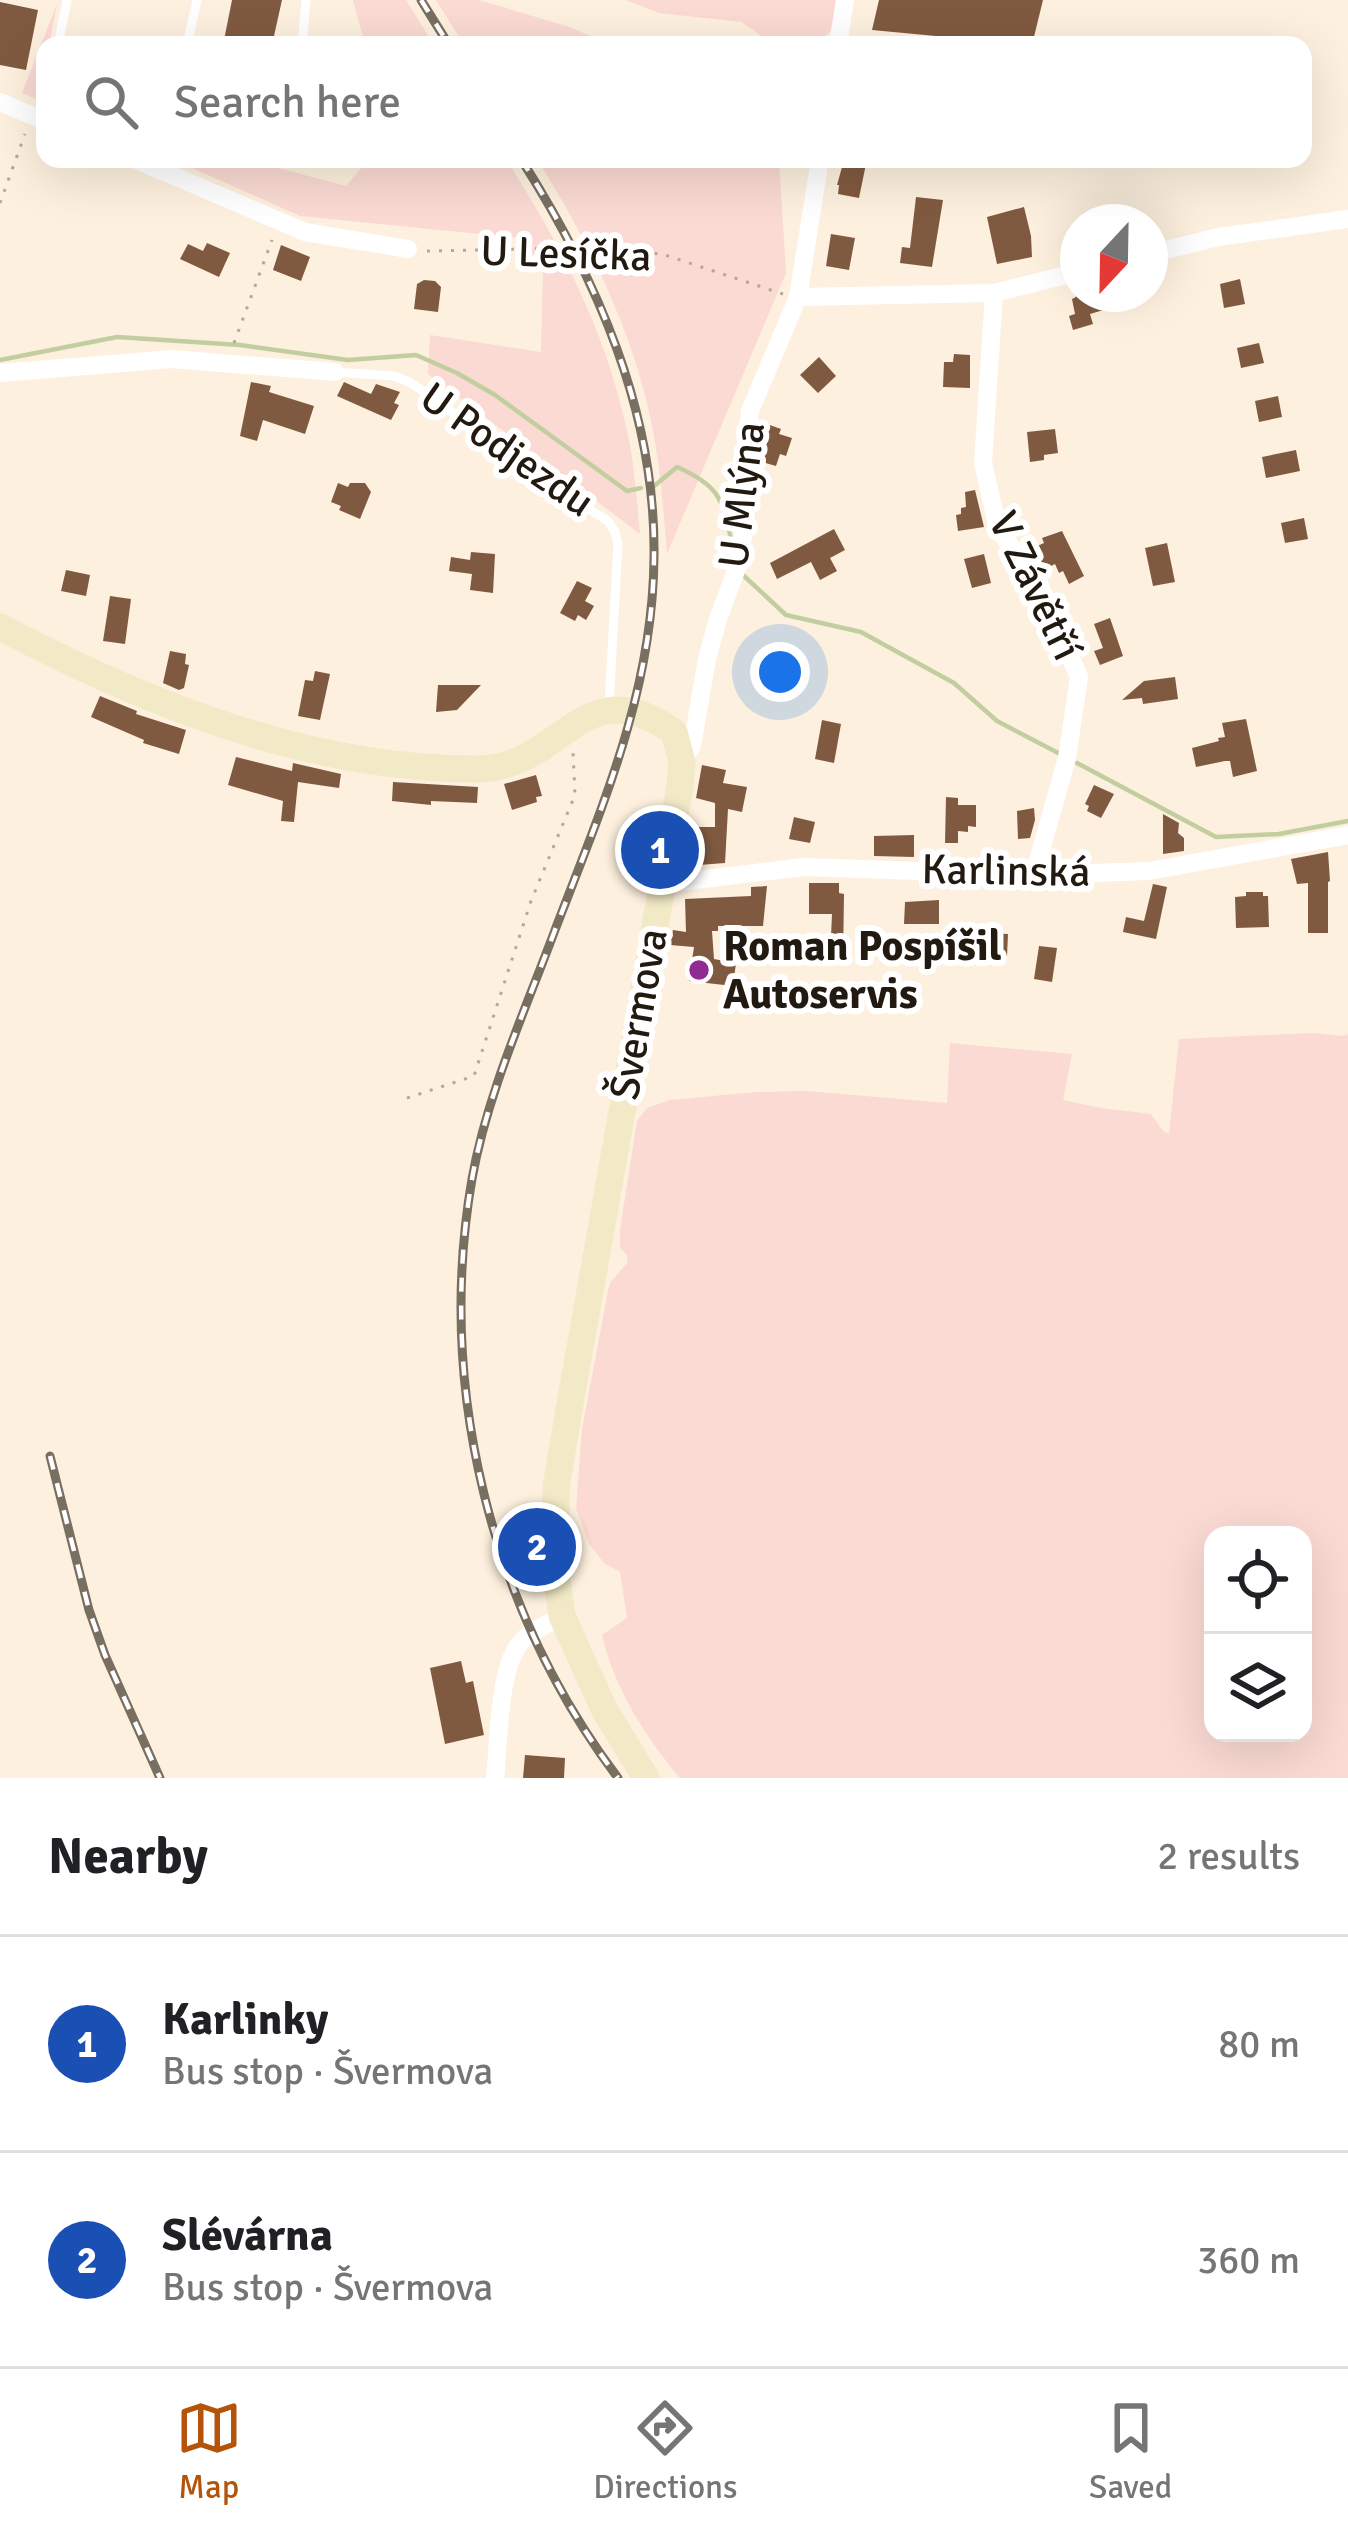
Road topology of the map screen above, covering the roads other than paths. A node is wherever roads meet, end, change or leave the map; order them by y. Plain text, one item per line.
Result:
1 (67, 0) edge
2 (197, 0) edge
3 (305, 0) edge
4 (845, 0) edge
5 (60, 36) edge
6 (190, 36) edge
7 (303, 36) edge
8 (839, 36) edge
9 (0, 101) edge
10 (36, 117) edge
11 (155, 168) edge
12 (819, 168) edge
13 (1347, 225) edge
14 (407, 248) road end
15 (1168, 250) edge
16 (1060, 276) edge
17 (994, 292) junction
18 (799, 297) junction
19 (335, 372) joint
20 (0, 373) edge
21 (0, 627) edge
22 (608, 710) junction
23 (682, 762) junction
24 (1348, 835) edge
25 (1034, 875) junction
26 (662, 884) junction
27 (562, 1616) junction
28 (496, 1778) edge
29 (646, 1778) edge

1 - 5 lane
2 - 6 lane
3 - 7 lane
4 - 8 street
9 - 10 street
11 - 14 street
12 - 18 street, U Mlýna
13 - 15 street
16 - 17 street
17 - 18 street
17 - 25 street, V Závětří
18 - 23 street, U Mlýna
19 - 20 street, U Podjezdu
19 - 22 lane, U Podjezdu
21 - 22 street
22 - 23 street
23 - 26 street, Švermova
24 - 25 street, Karlinská
25 - 26 street, Karlinská
26 - 27 street, Švermova
27 - 28 street
27 - 29 street, Švermova

